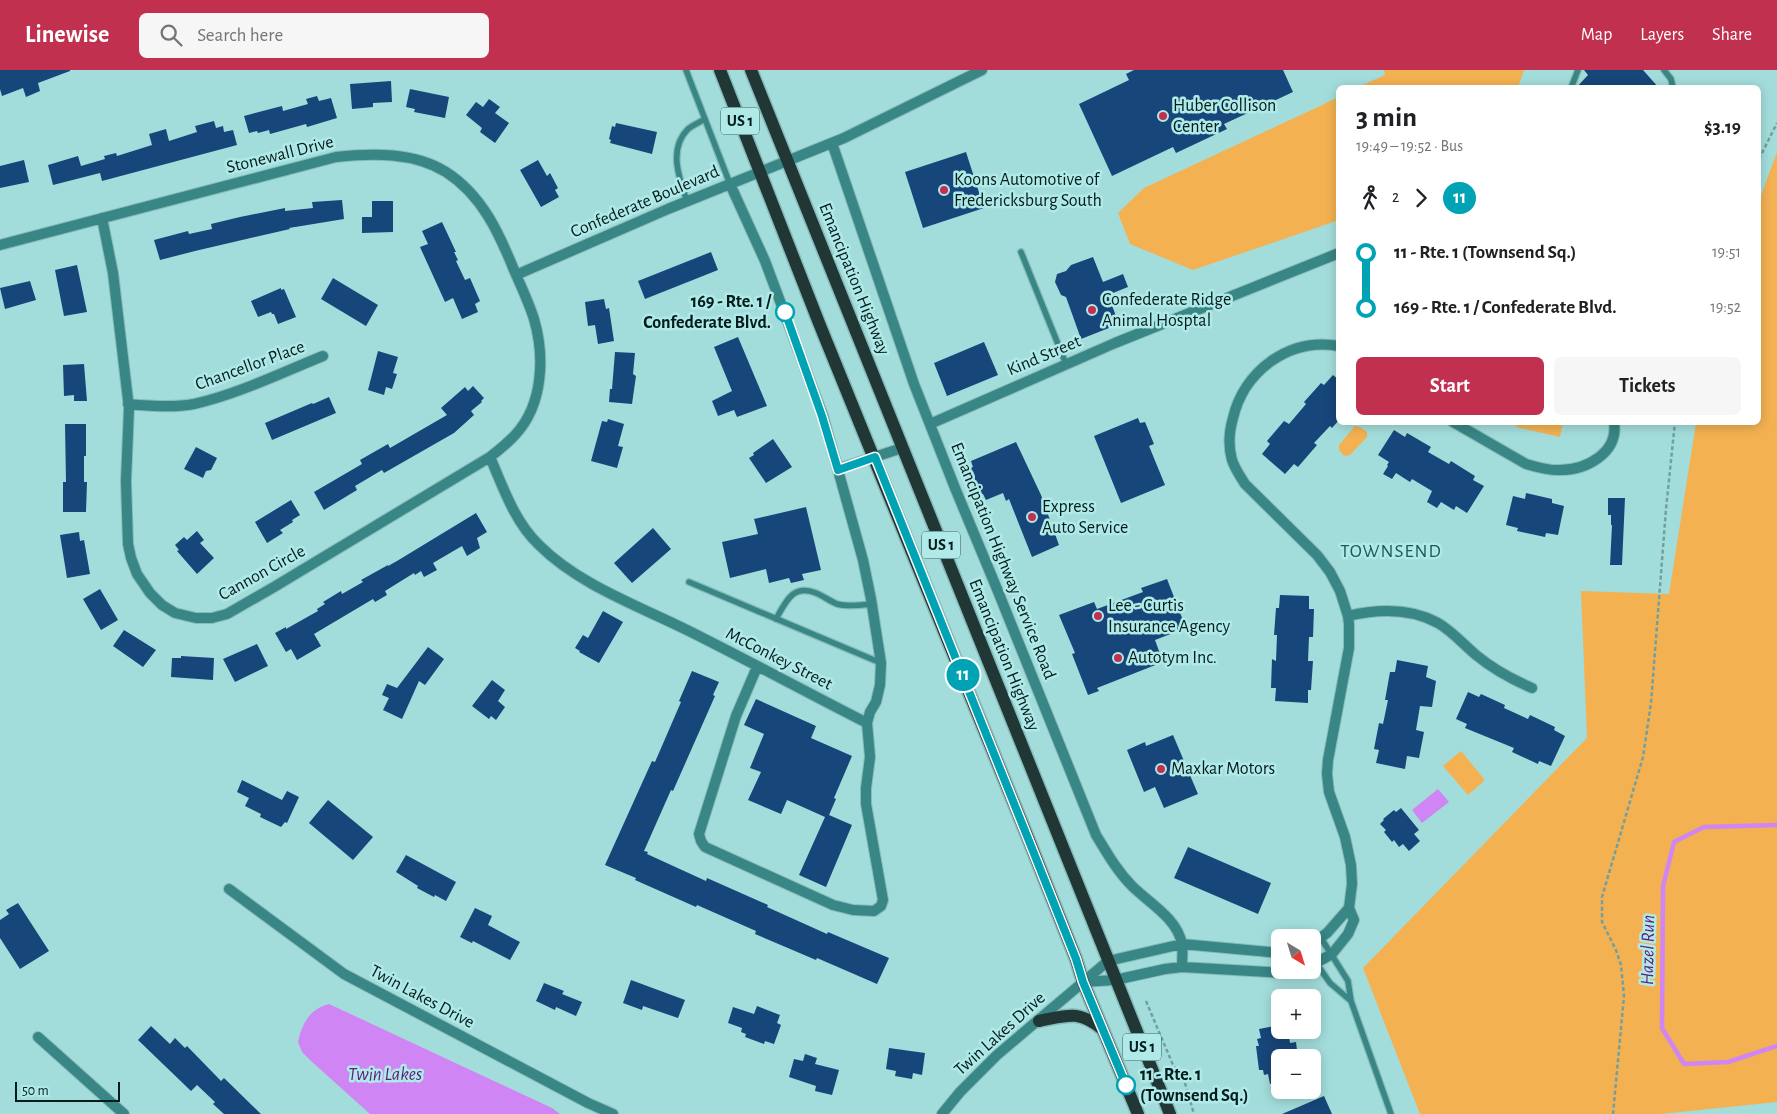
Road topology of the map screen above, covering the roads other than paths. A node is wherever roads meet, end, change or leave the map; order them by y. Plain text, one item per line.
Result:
1 (686, 70) edge
2 (720, 70) edge
3 (751, 70) edge
4 (982, 70) edge
5 (1578, 70) edge
6 (1664, 70) edge
7 (967, 73) edge
8 (1572, 85) edge
9 (1673, 85) edge
10 (706, 119) junction
11 (832, 143) junction
12 (788, 161) junction
13 (761, 171) junction
14 (730, 184) junction
15 (687, 201) junction
16 (102, 218) junction
17 (0, 245) edge
18 (1021, 252) dead end
19 (1336, 254) edge
20 (516, 275) junction
21 (1336, 346) edge
22 (323, 356) dead end
23 (1066, 364) junction
24 (128, 404) junction
25 (930, 424) junction
26 (1458, 425) edge
27 (1614, 425) edge
28 (902, 448) junction
29 (490, 457) junction
30 (875, 457) junction
31 (838, 470) junction
32 (689, 582) dead end
33 (872, 604) junction
34 (1348, 616) junction
35 (776, 619) junction
36 (881, 663) junction
37 (757, 667) junction
38 (1532, 688) dead end
39 (867, 723) junction
40 (230, 889) dead end
41 (1349, 908) junction
42 (1321, 937) edge
43 (1182, 944) junction
44 (1321, 944) edge
45 (1271, 952) edge
46 (1332, 954) junction
47 (1321, 959) edge
48 (1108, 961) junction
49 (1182, 967) junction
50 (1321, 971) edge
51 (1271, 972) edge
52 (1115, 980) junction
53 (1083, 982) junction
54 (1351, 1001) junction
55 (1039, 1021) junction
56 (1103, 1030) junction
57 (38, 1037) dead end
58 (124, 1114) edge
59 (613, 1114) edge
60 (942, 1114) edge
61 (1138, 1114) edge
62 (1170, 1114) edge
63 (1391, 1114) edge

1 - 10 lane
2 - 13 main road, US 1
3 - 12 main road, Emancipation Highway / US 1
4 - 7 street, Confederate Boulevard
5 - 8 lane
6 - 9 lane
7 - 11 street, Confederate Boulevard
10 - 14 lane
10 - 15 lane
11 - 12 street, Confederate Boulevard
11 - 25 street, Emancipation Highway Service Road
12 - 13 street, Confederate Boulevard
12 - 28 main road, Emancipation Highway / US 1
13 - 14 street, Confederate Boulevard
13 - 30 main road, US 1
14 - 15 street, Confederate Boulevard
14 - 31 street
15 - 20 street, Confederate Boulevard
16 - 17 street, Stonewall Drive
16 - 20 street, Stonewall Drive
16 - 24 street, Cannon Circle
18 - 23 lane
19 - 23 street, Kind Street
20 - 29 street, Cannon Circle
21 - 34 street
22 - 24 street, Chancellor Place
23 - 25 street, Kind Street
24 - 29 street, Cannon Circle
25 - 43 street, Emancipation Highway Service Road
26 - 27 street
28 - 30 street
28 - 48 main road, Emancipation Highway / US 1
29 - 37 street, McConkey Street
30 - 31 street
30 - 53 main road, US 1
31 - 33 street
32 - 35 lane
33 - 35 lane
33 - 36 street
34 - 38 street
34 - 41 street
35 - 36 lane
36 - 39 street
37 - 39 street, McConkey Street
37 - 39 street
40 - 59 street, Twin Lakes Drive
41 - 42 street
41 - 46 street
43 - 45 street
43 - 48 street
43 - 49 street, Emancipation Highway Service Road
44 - 46 lane
46 - 47 street
46 - 54 lane
48 - 52 main road, Emancipation Highway / US 1
48 - 53 street, Twin Lakes Drive
49 - 51 street
49 - 52 street
50 - 54 lane
52 - 53 street
52 - 62 main road, Emancipation Highway / US 1
53 - 55 street, Twin Lakes Drive
53 - 56 main road, US 1
54 - 63 lane
55 - 56 main road
55 - 60 street, Twin Lakes Drive
56 - 61 main road, US 1
57 - 58 street

